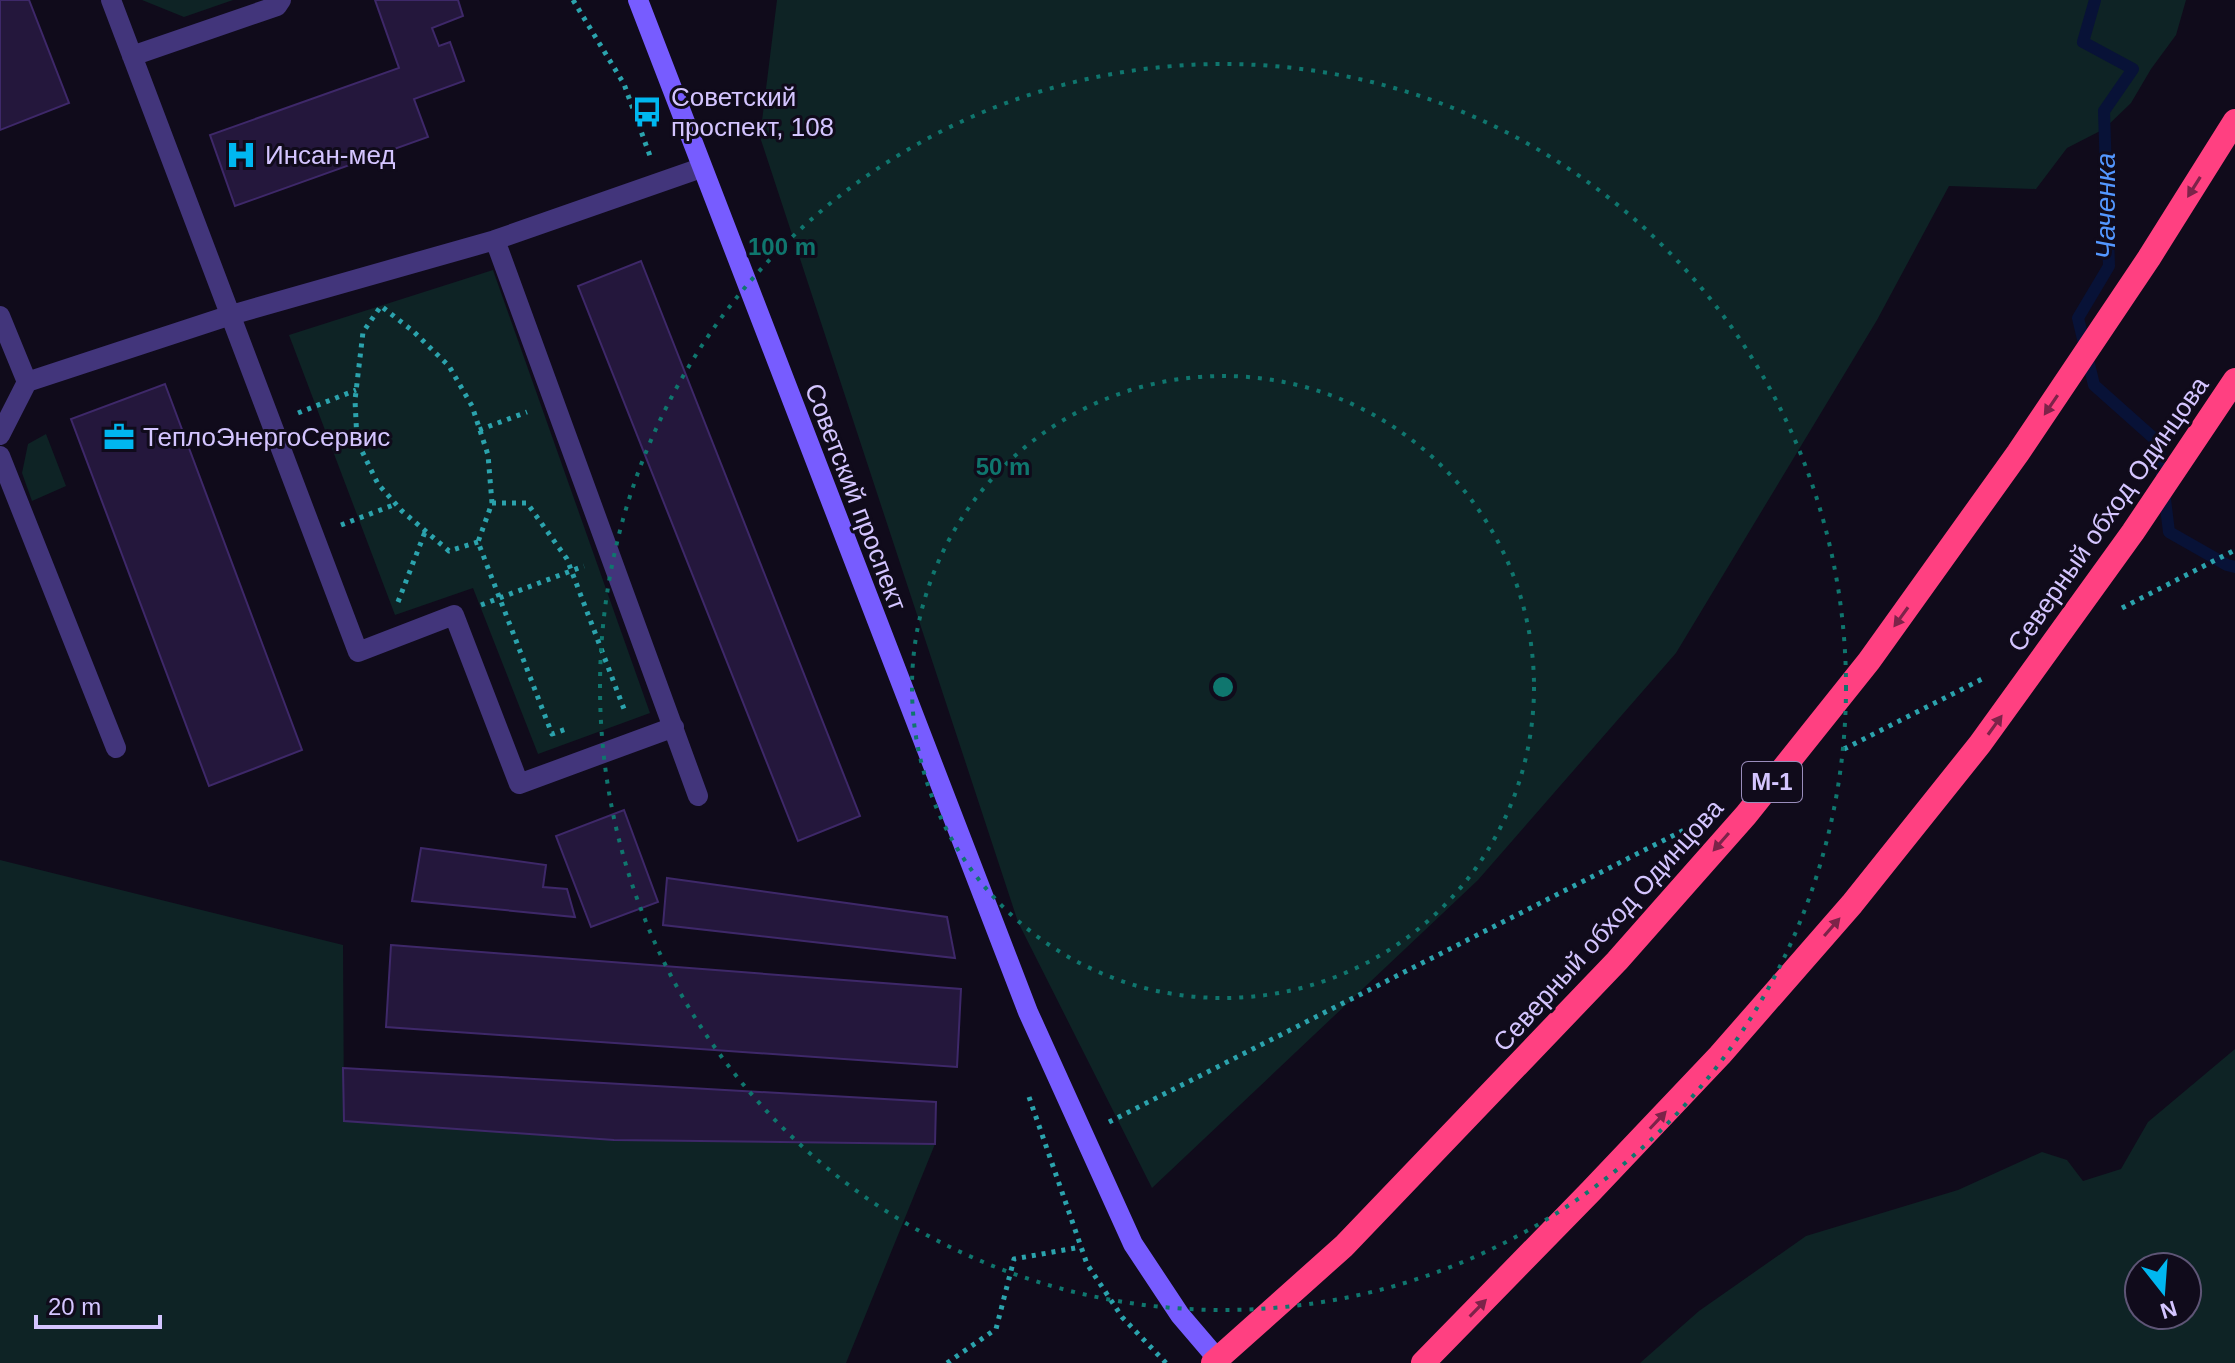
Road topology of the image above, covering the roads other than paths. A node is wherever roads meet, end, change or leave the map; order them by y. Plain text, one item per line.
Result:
1 (111, 0) edge
2 (281, 0) edge
3 (638, 0) edge
4 (132, 56) junction
5 (2235, 121) edge
6 (701, 168) junction
7 (495, 240) junction
8 (231, 315) junction
9 (0, 316) edge
10 (2235, 380) edge
11 (27, 382) junction
12 (0, 435) edge
13 (0, 456) edge
14 (674, 727) junction
15 (116, 748) dead end
16 (698, 796) dead end
17 (1213, 1363) edge
18 (1221, 1363) edge
19 (1423, 1363) edge

1 - 4 lane
2 - 4 lane
3 - 6 street, Советский проспект
4 - 8 lane
5 -> 17 highway, Северный обход Одинцова / М-1, bridge
6 - 7 lane
6 - 18 street, Советский проспект
7 - 8 lane
7 - 14 lane
8 - 11 lane
8 - 14 lane
9 - 11 lane
19 -> 10 highway, Северный обход Одинцова, bridge
11 - 12 lane
13 - 15 lane
14 - 16 lane

